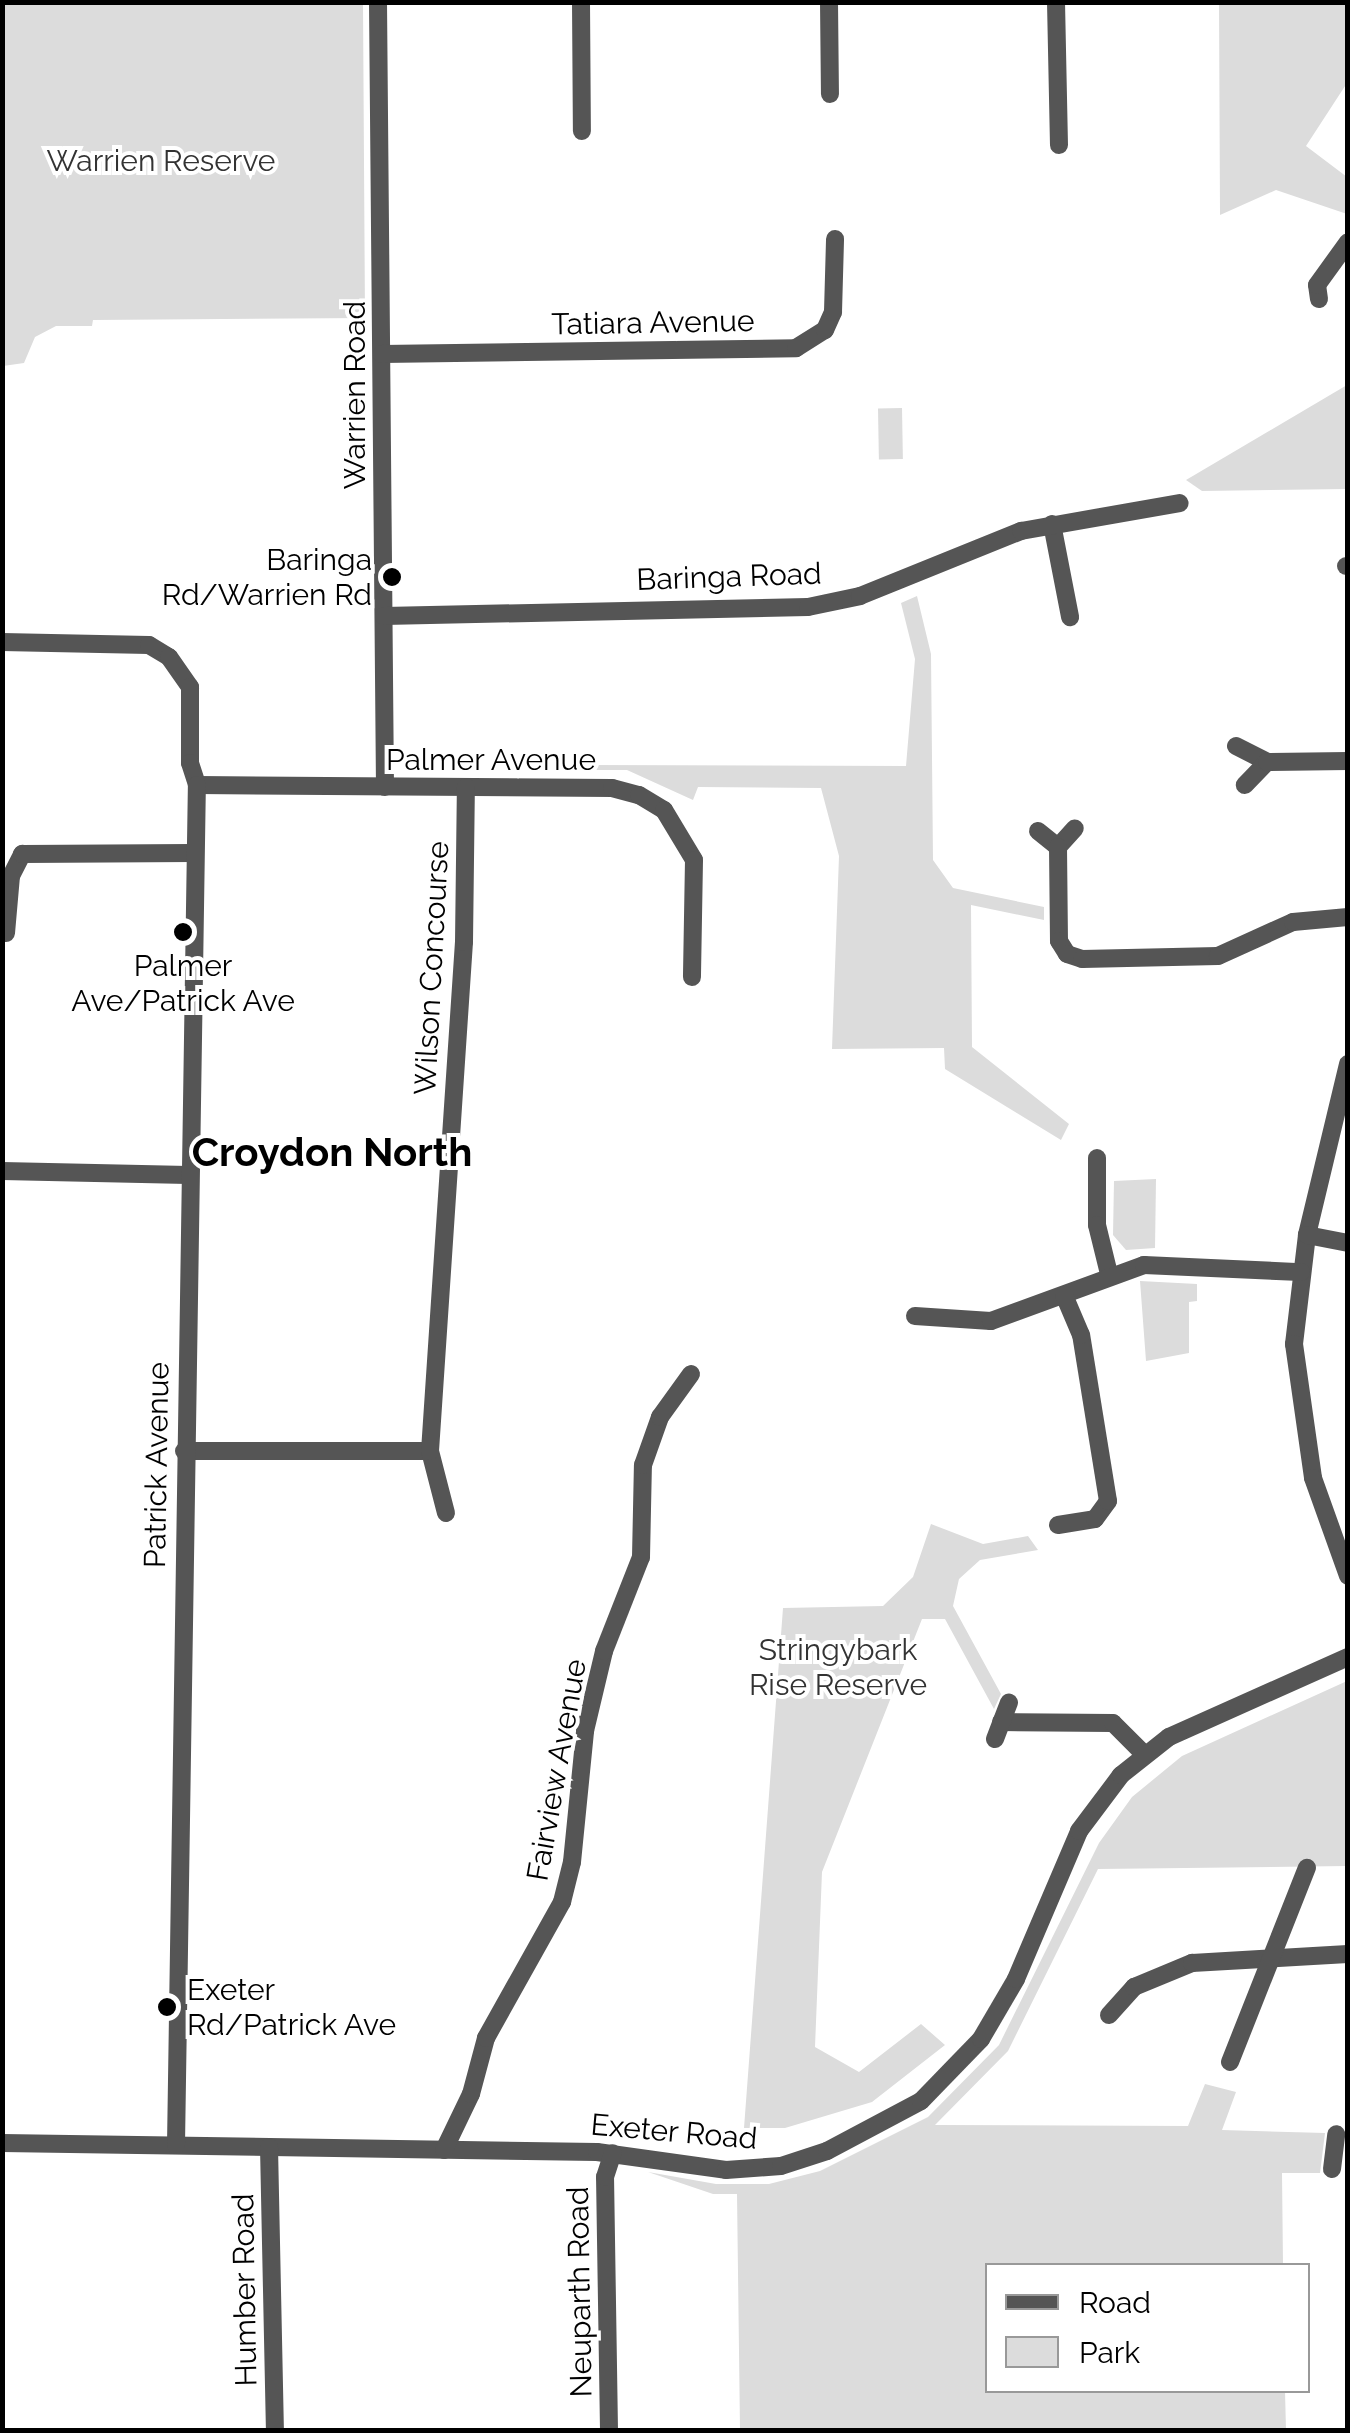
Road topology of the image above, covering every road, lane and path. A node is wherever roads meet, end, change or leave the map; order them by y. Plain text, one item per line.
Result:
1 (378, 2) edge
2 (580, 2) edge
3 (829, 2) edge
4 (1056, 2) edge
5 (830, 94) dead end
6 (582, 130) dead end
7 (1059, 145) dead end
8 (835, 239) dead end
9 (1348, 242) edge
10 (1319, 299) dead end
11 (382, 354) junction
12 (1180, 503) dead end
13 (1052, 524) junction
14 (384, 616) junction
15 (1070, 618) dead end
16 (2, 642) edge
17 (1236, 746) dead end
18 (1348, 761) edge
19 (1267, 762) junction
20 (197, 785) junction
21 (1245, 785) dead end
22 (385, 787) junction
23 (466, 788) junction
24 (1075, 828) dead end
25 (1038, 830) dead end
26 (1058, 847) junction
27 (193, 854) junction
28 (1348, 917) edge
29 (6, 933) dead end
30 (692, 977) dead end
31 (1348, 1064) edge
32 (1097, 1158) dead end
33 (2, 1172) edge
34 (188, 1175) junction
35 (1307, 1235) junction
36 (1348, 1243) edge
37 (1301, 1272) junction
38 (1108, 1274) junction
39 (1064, 1295) junction
40 (915, 1316) dead end
41 (691, 1374) dead end
42 (184, 1451) junction
43 (430, 1451) junction
44 (446, 1513) dead end
45 (1058, 1525) dead end
46 (1348, 1576) edge
47 (1348, 1657) edge
48 (1009, 1703) dead end
49 (1144, 1754) junction
50 (1307, 1868) dead end
51 (1348, 1954) edge
52 (1272, 1955) junction
53 (1109, 2015) dead end
54 (1230, 2062) dead end
55 (2, 2143) edge
56 (1340, 2145) edge
57 (176, 2146) junction
58 (269, 2147) junction
59 (444, 2150) junction
60 (613, 2153) junction
61 (1332, 2169) dead end
62 (276, 2430) edge
63 (609, 2430) edge

1 - 11 street, Warrien Road
2 - 6 street
3 - 5 street
4 - 7 street
8 - 11 street, Tatiara Avenue
9 - 10 street
11 - 14 street, Warrien Road
12 - 13 street, Baringa Road
13 - 14 street, Baringa Road
13 - 15 street
14 - 22 street, Warrien Road
16 - 20 street, Patrick Avenue
17 - 19 street
18 - 19 street
19 - 21 street
20 - 22 street, Palmer Avenue
20 - 27 street, Patrick Avenue
22 - 23 street, Palmer Avenue
23 - 30 street, Palmer Avenue
23 - 43 street, Wilson Concourse
24 - 26 street
25 - 26 street
26 - 28 street
27 - 29 street
27 - 34 street, Patrick Avenue
31 - 35 street
32 - 38 street
33 - 34 street
34 - 42 street, Patrick Avenue
35 - 36 street
35 - 37 street
37 - 38 street
37 - 46 street
38 - 39 street
39 - 40 street
39 - 45 street
41 - 59 street, Fairview Avenue
42 - 43 street
42 - 57 street, Patrick Avenue
43 - 44 street, Wilson Concourse
47 - 49 street, Exeter Road
48 - 49 street
49 - 60 street, Exeter Road
50 - 52 street
51 - 52 street
52 - 53 street
52 - 54 street
55 - 57 street, Exeter Road
56 - 61 street
57 - 58 street, Exeter Road
58 - 59 street, Exeter Road
58 - 62 street, Humber Road
59 - 60 street, Exeter Road
60 - 63 street, Neuparth Road

